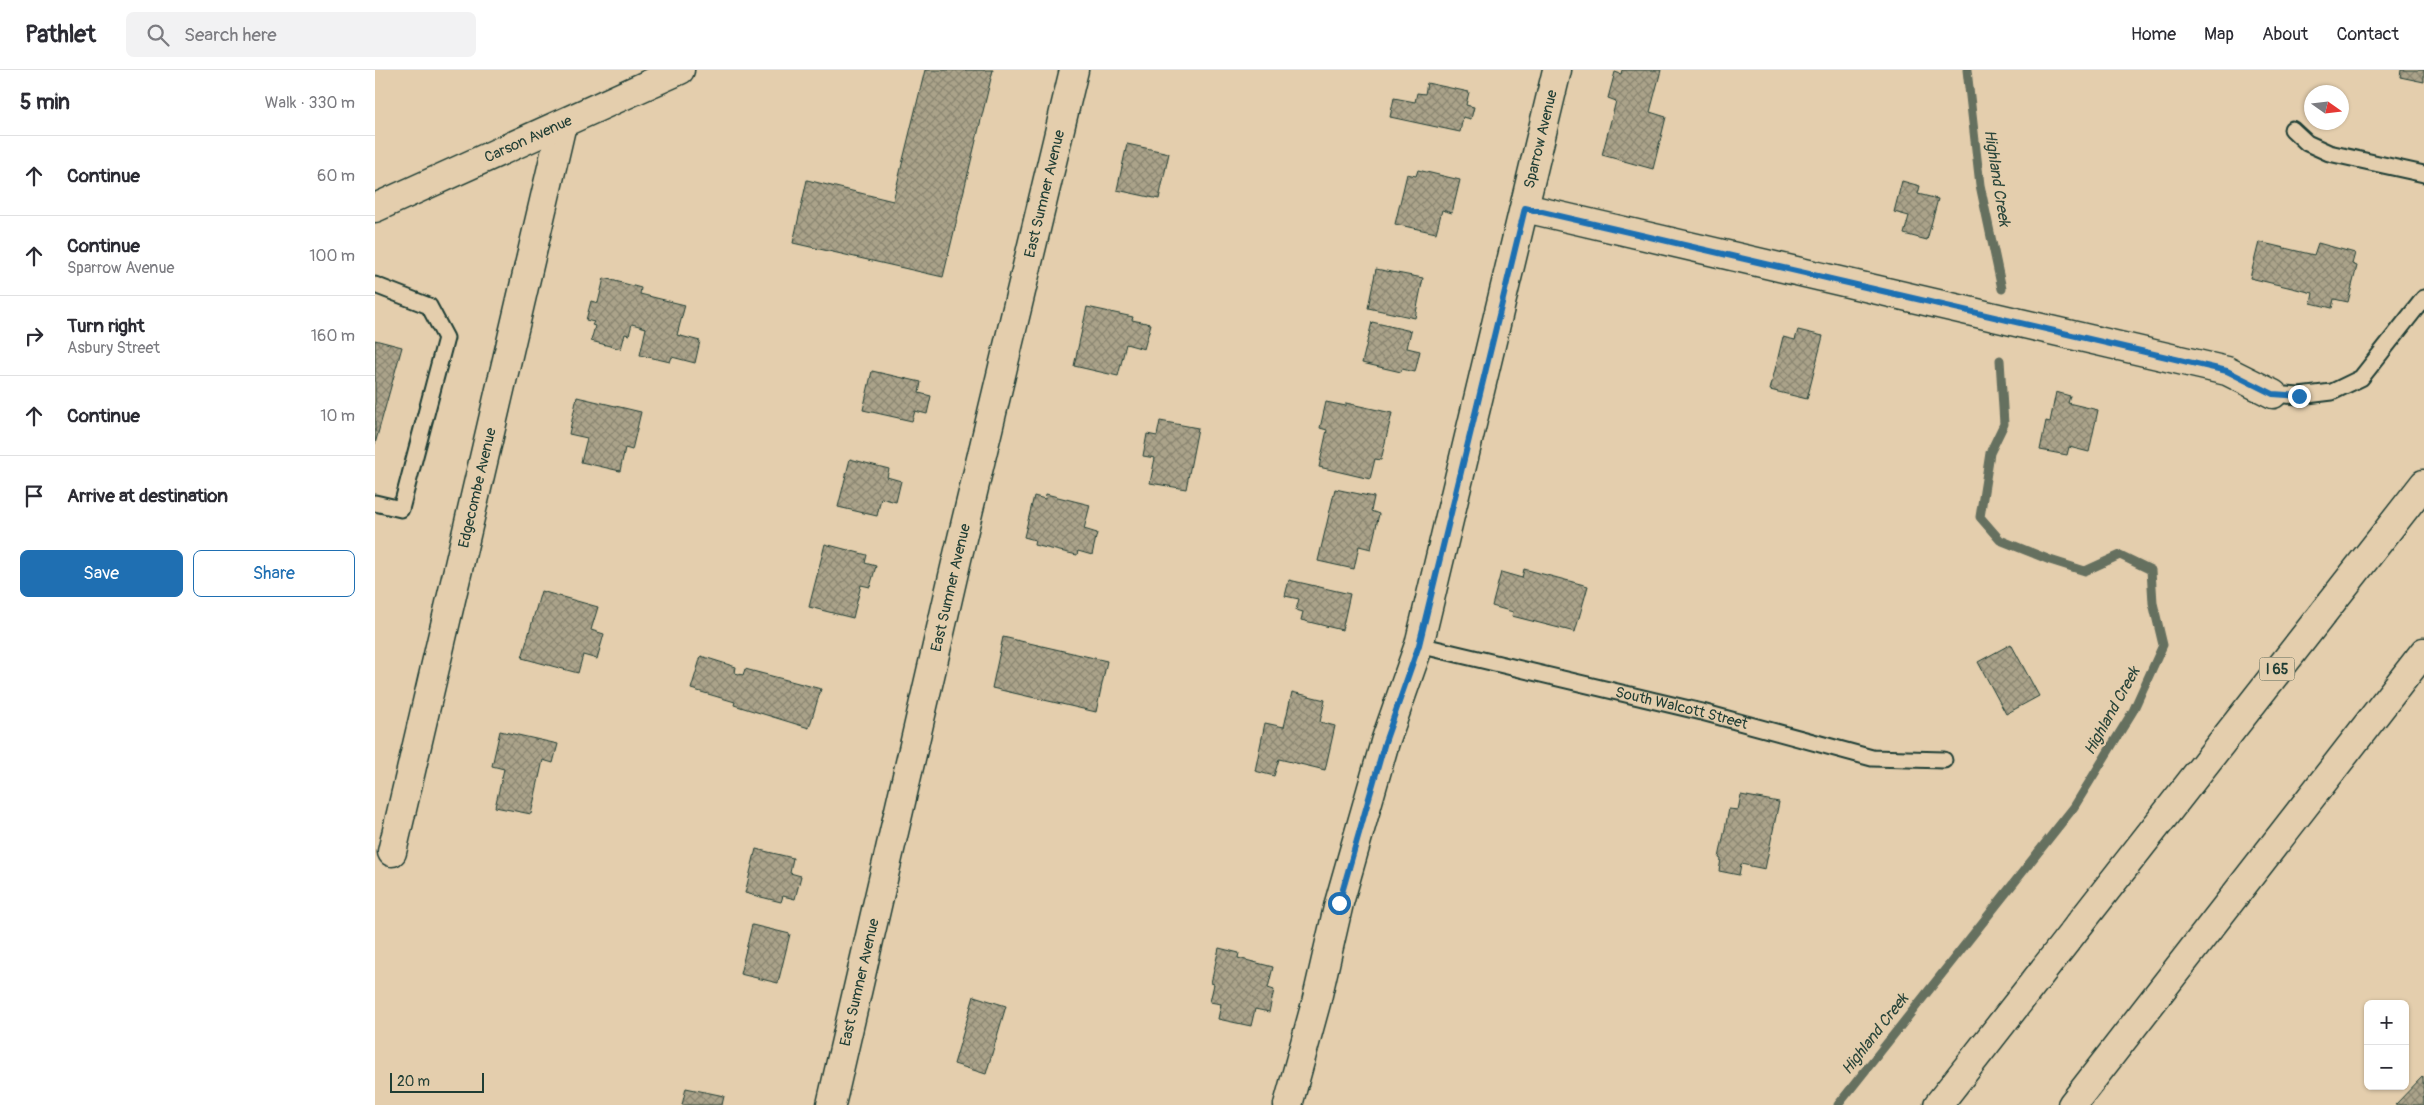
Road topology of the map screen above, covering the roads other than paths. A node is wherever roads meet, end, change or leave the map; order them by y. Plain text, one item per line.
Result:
1 (680, 70) edge
2 (1073, 70) edge
3 (1557, 70) edge
4 (561, 124) junction
5 (2292, 129) dead end
6 (2424, 174) edge
7 (375, 208) edge
8 (1525, 208) junction
9 (375, 285) edge
10 (2424, 298) edge
11 (2273, 394) joint
12 (2424, 484) edge
13 (375, 503) edge
14 (1419, 645) junction
15 (2424, 652) edge
16 (1944, 760) dead end
17 (392, 852) dead end
18 (831, 1105) edge
19 (1288, 1105) edge
20 (1938, 1105) edge
21 (2072, 1105) edge

1 - 4 main road, Carson Avenue
2 - 18 main road, East Sumner Avenue
3 - 8 main road, Sparrow Avenue
4 - 7 main road, Carson Avenue
4 - 17 main road, Edgecombe Avenue
5 - 6 lane
8 - 11 main road
8 - 14 main road, Sparrow Avenue
9 - 13 lane
10 - 11 lane
12 - 20 main road, I 65
14 - 16 lane, South Walcott Street
14 - 19 main road, Sparrow Avenue
15 - 21 main road

